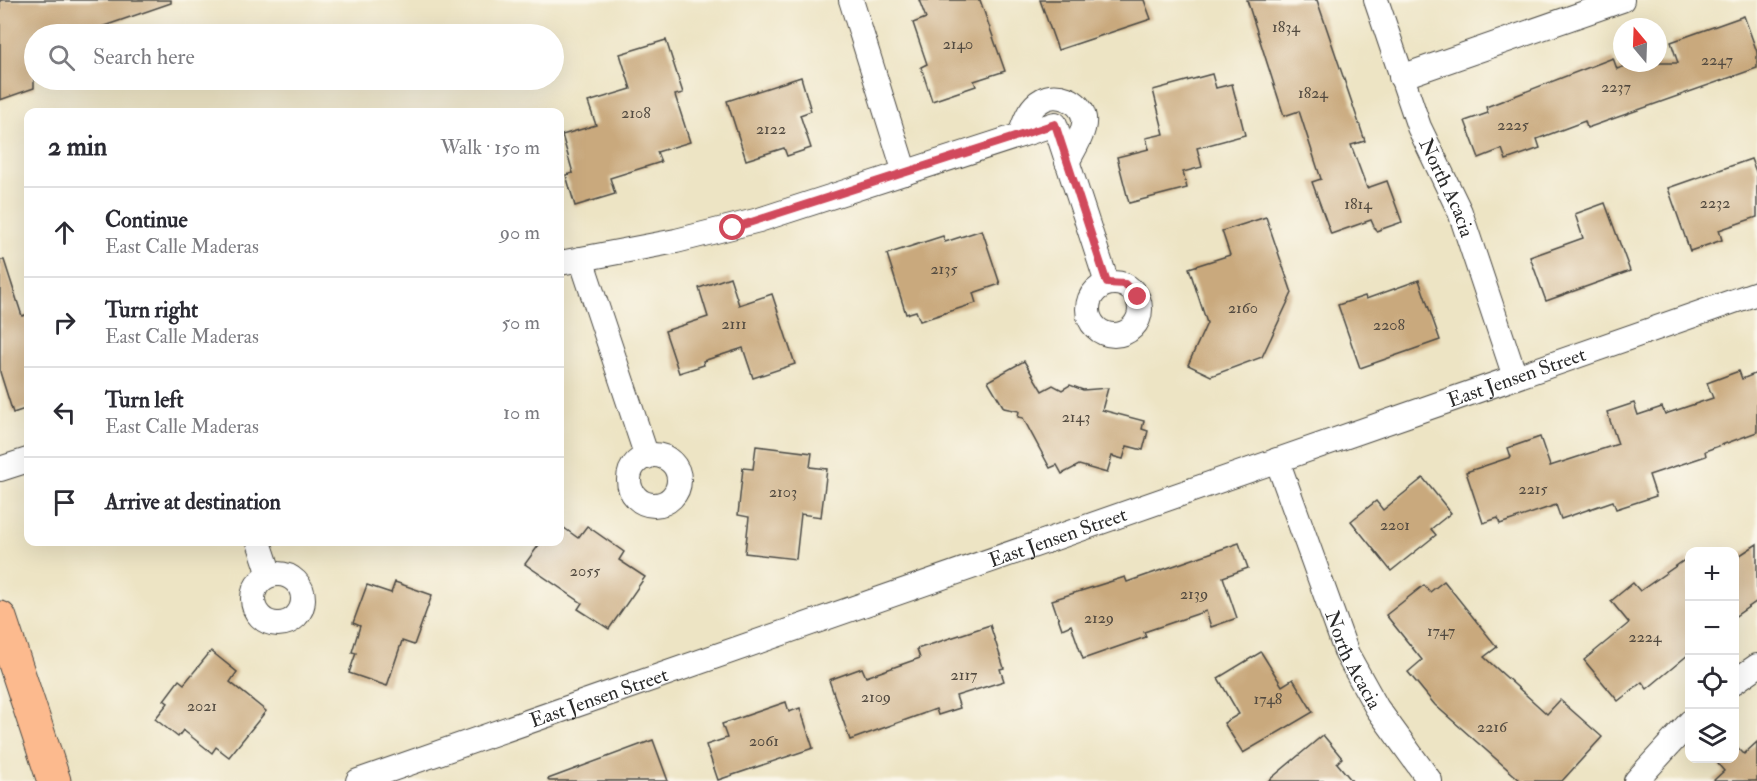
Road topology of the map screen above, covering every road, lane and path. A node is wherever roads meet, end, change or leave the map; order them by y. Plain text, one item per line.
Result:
1 (851, 0) edge
2 (1376, 0) edge
3 (1622, 0) edge
4 (1401, 77) junction
5 (905, 172) junction
6 (570, 261) edge
7 (1107, 283) dead end
8 (1757, 293) edge
9 (1515, 377) junction
10 (647, 457) dead end
11 (1277, 460) junction
12 (24, 461) edge
13 (0, 469) edge
14 (260, 546) edge
15 (270, 575) dead end
16 (0, 618) edge
17 (1757, 666) edge
18 (1739, 679) edge
19 (1685, 726) edge
20 (54, 781) edge
21 (358, 781) edge
22 (1430, 781) edge
23 (1636, 781) edge

1 - 5 street
2 - 4 street, North Acacia
3 - 4 street
4 - 9 street, North Acacia
5 - 6 street
5 - 7 street
6 - 10 street
8 - 9 street, East Jensen Street
9 - 11 street, East Jensen Street
11 - 21 street, East Jensen Street
11 - 22 street, North Acacia
12 - 13 street
14 - 15 street
16 - 20 main road
17 - 18 street
19 - 23 street

